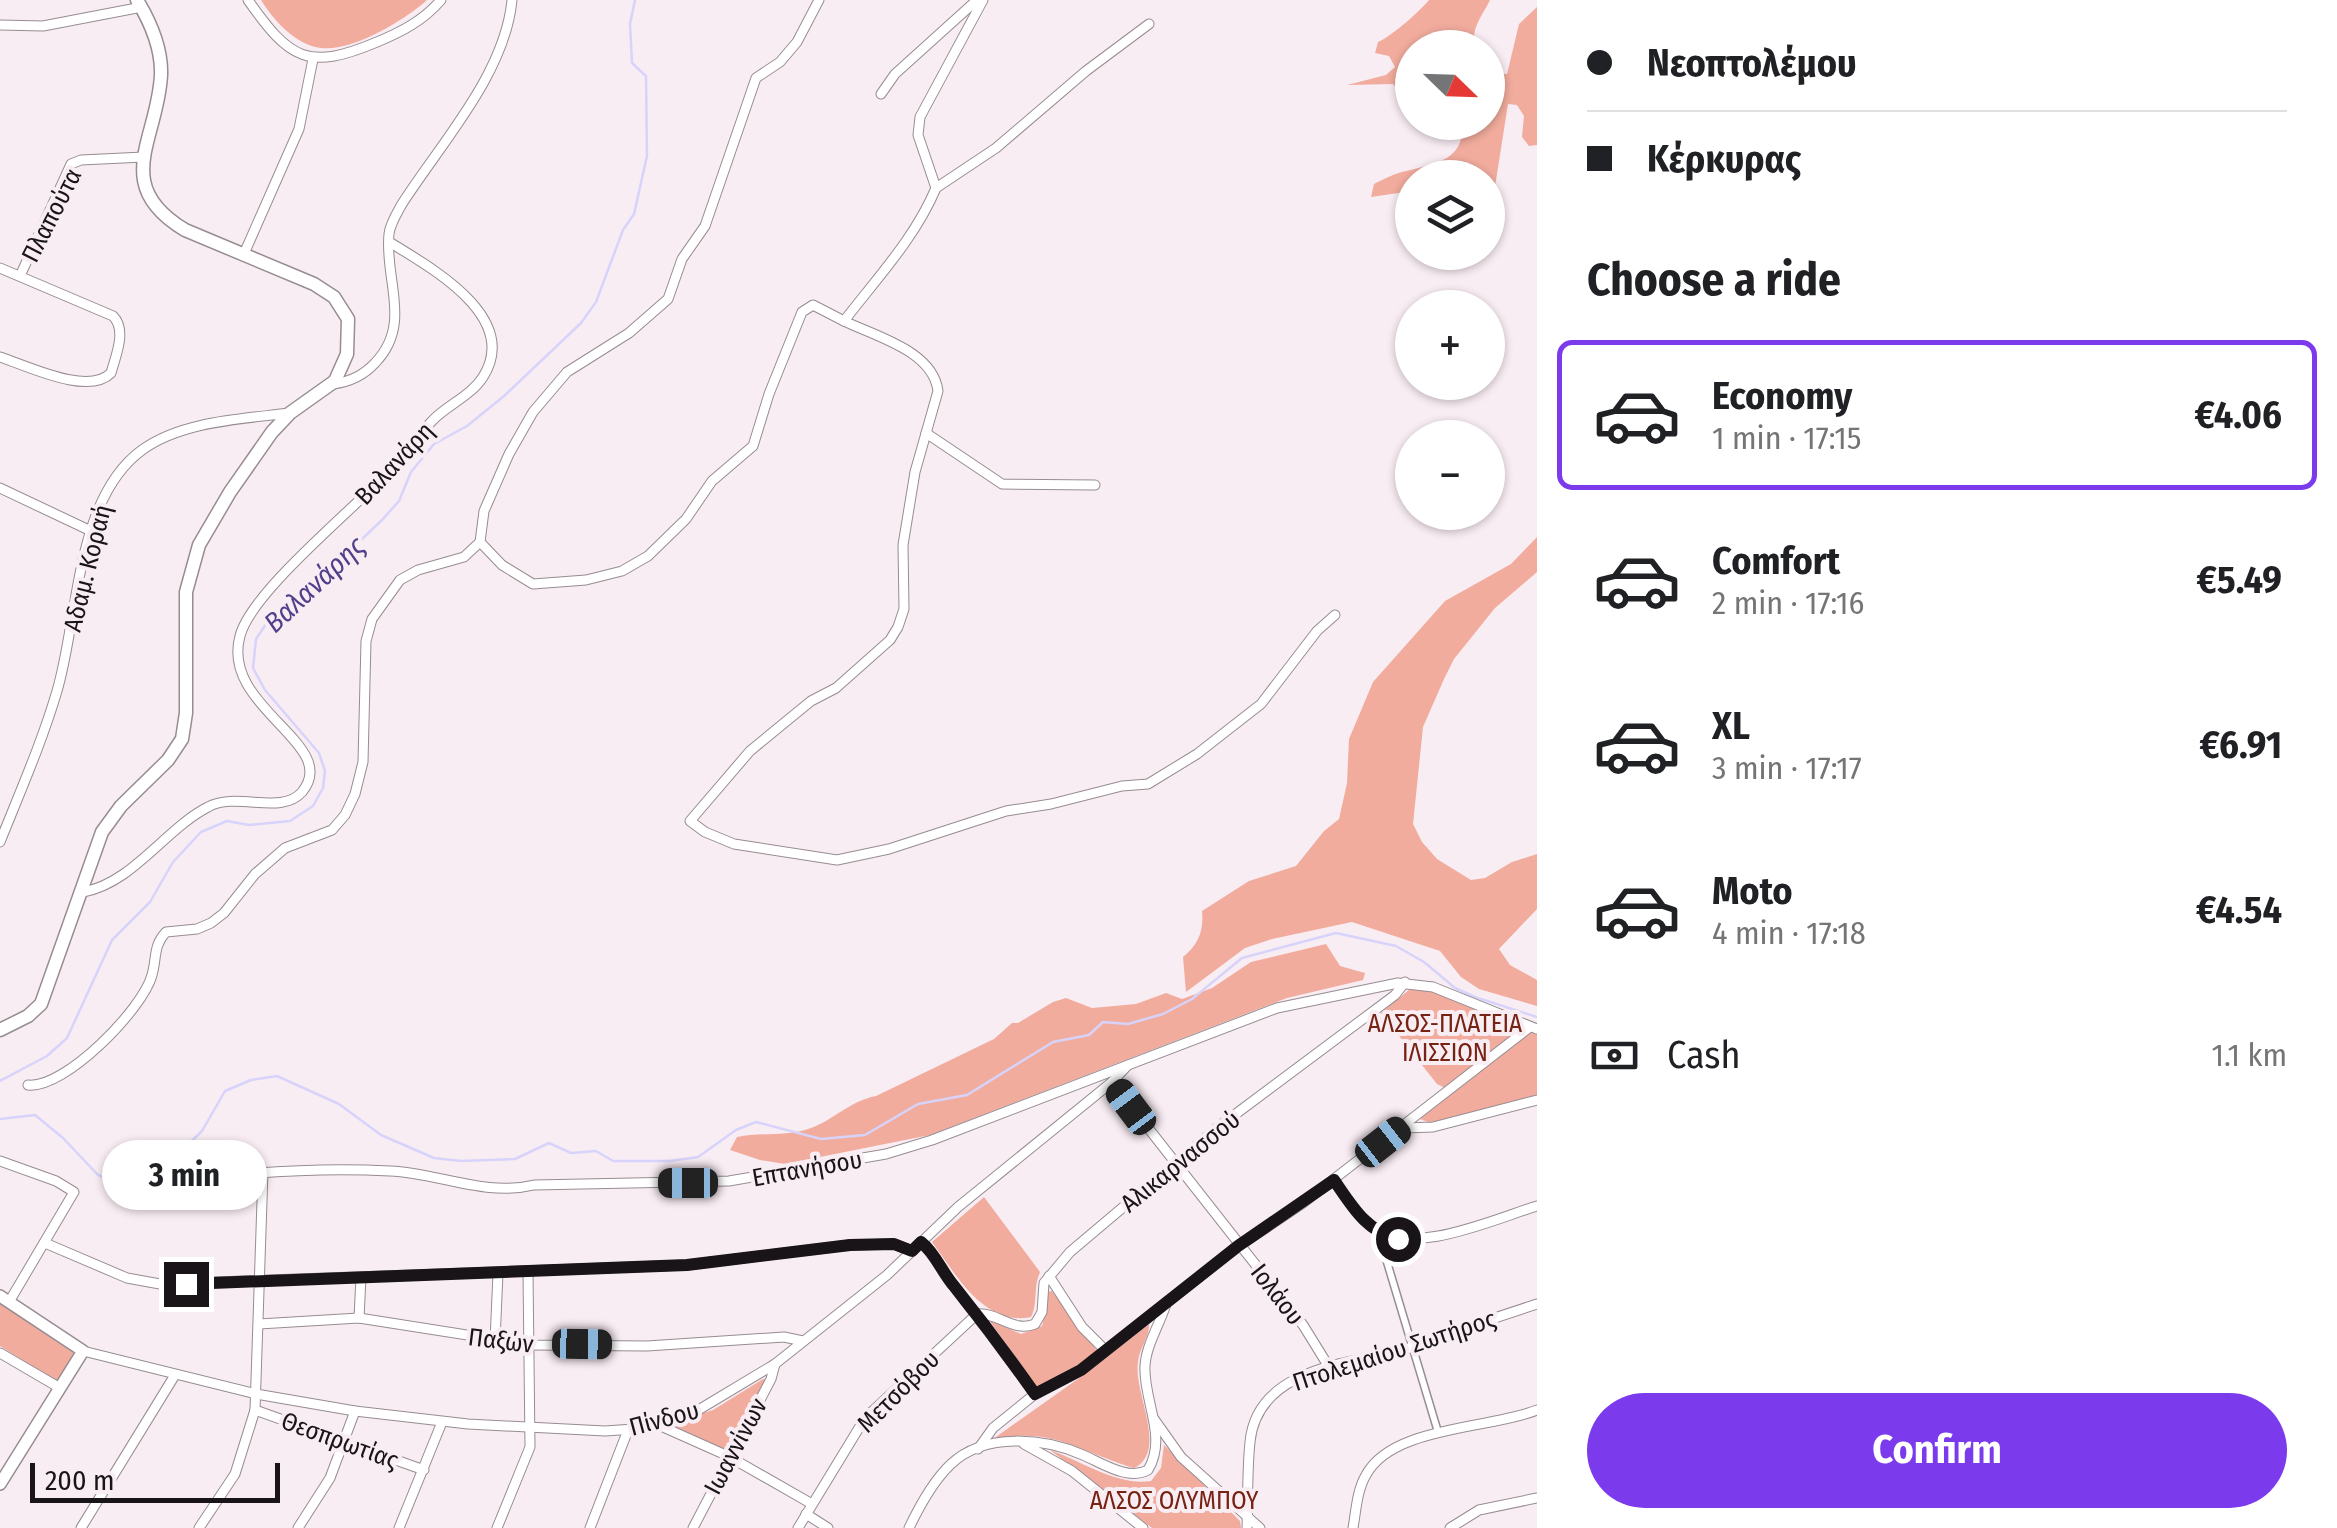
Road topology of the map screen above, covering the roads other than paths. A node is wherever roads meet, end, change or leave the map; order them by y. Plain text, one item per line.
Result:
1 (248, 0) edge
2 (441, 0) edge
3 (512, 0) edge
4 (820, 0) edge
5 (980, 0) edge
6 (139, 4) edge
7 (0, 24) edge
8 (1149, 24) dead end
9 (312, 59) junction
10 (880, 94) dead end
11 (144, 157) junction
12 (936, 188) junction
13 (390, 242) junction
14 (243, 256) junction
15 (0, 268) edge
16 (20, 276) junction
17 (844, 321) junction
18 (0, 357) edge
19 (330, 385) junction
20 (290, 413) junction
21 (926, 433) junction
22 (1095, 485) dead end
23 (0, 488) edge
24 (91, 530) junction
25 (480, 542) junction
26 (1335, 614) dead end
27 (0, 842) edge
28 (83, 892) junction
29 (1405, 982) junction
30 (1534, 1028) edge
31 (0, 1030) edge
32 (1130, 1063) junction
33 (1112, 1082) junction
34 (28, 1085) dead end
35 (1537, 1100) edge
36 (1401, 1128) junction
37 (0, 1161) edge
38 (1176, 1165) junction
39 (263, 1170) junction
40 (1334, 1180) junction
41 (182, 1181) dead end
42 (1537, 1206) edge
43 (1378, 1232) junction
44 (921, 1242) junction
45 (45, 1243) junction
46 (1238, 1246) junction
47 (912, 1251) junction
48 (528, 1272) junction
49 (498, 1273) junction
50 (1049, 1276) junction
51 (361, 1277) junction
52 (260, 1280) junction
53 (4, 1299) edge
54 (1166, 1302) junction
55 (1537, 1304) edge
56 (977, 1314) junction
57 (359, 1318) junction
58 (259, 1324) junction
59 (495, 1341) junction
60 (803, 1341) junction
61 (531, 1345) junction
62 (1413, 1346) junction
63 (83, 1350) junction
64 (1105, 1350) junction
65 (0, 1353) edge
66 (775, 1364) junction
67 (1329, 1367) junction
68 (175, 1375) junction
69 (60, 1388) junction
70 (256, 1394) junction
71 (1035, 1394) junction
72 (255, 1410) junction
73 (1537, 1410) edge
74 (355, 1412) junction
75 (1154, 1418) junction
76 (442, 1422) junction
77 (654, 1423) junction
78 (531, 1426) junction
79 (628, 1430) junction
80 (1438, 1432) junction
81 (1016, 1441) junction
82 (343, 1442) junction
83 (978, 1450) junction
84 (728, 1456) junction
85 (424, 1470) junction
86 (0, 1484) edge
87 (1537, 1498) edge
88 (812, 1504) junction
89 (806, 1514) junction
90 (1247, 1524) edge
91 (81, 1528) edge
92 (199, 1528) edge
93 (298, 1528) edge
94 (399, 1528) edge
95 (496, 1528) edge
96 (590, 1528) edge
97 (693, 1528) edge
98 (798, 1528) edge
99 (828, 1528) edge
100 (909, 1528) edge
101 (1143, 1528) edge
102 (1260, 1528) edge
103 (1353, 1528) edge
104 (1450, 1528) edge

1 - 9 street
2 - 9 street
3 - 13 street
4 - 25 street
5 - 10 street
5 - 12 street
6 - 7 street
6 - 11 main road
8 - 12 street
9 - 14 street
11 - 14 main road
11 - 16 street, Πλαπούτα
12 - 17 street
13 - 19 street
13 - 28 street, Βαλανάρη
14 - 19 main road
15 - 16 street
16 - 18 street
17 - 21 street
17 - 25 street
19 - 20 main road
20 - 24 street, Αδαμ. Κοραή
20 - 28 main road
21 - 22 street
21 - 26 street
23 - 24 street
24 - 27 street, Αδαμ. Κοραή
25 - 34 street
28 - 31 main road
29 - 30 street
29 - 32 street, Επτανήσου
29 - 38 street, Αλικαρνασσού
30 - 36 street
32 - 33 street, Πίνδου
32 - 39 street, Επτανήσου
33 - 38 street, Ιολάου
33 - 44 street, Πίνδου
35 - 36 street
36 - 40 street
37 - 45 street
38 - 46 street, Ιολάου
38 - 50 street, Αλικαρνασσού
39 - 41 street, Επτανήσου
39 - 52 street
40 - 43 street
40 - 46 street
42 - 43 street
43 - 62 street
44 - 47 street, Πίνδου
44 - 56 street
45 - 52 street
45 - 53 street
46 - 54 street
46 - 67 street, Ιολάου
47 - 48 street
47 - 60 street, Πίνδου
48 - 49 street
48 - 61 street
49 - 51 street
49 - 59 street
50 - 56 street, Αλικαρνασσού
50 - 64 street
51 - 52 street
51 - 57 street
52 - 58 street
53 - 63 street
54 - 64 street
54 - 75 street
55 - 62 street, Πτολεμαίου Σωτήρος
56 - 71 street
56 - 88 street, Μετσόβου
57 - 58 street, Παξών
57 - 59 street, Παξών
58 - 70 street
59 - 61 street, Παξών
60 - 61 street, Παξών
60 - 66 street, Πίνδου
61 - 78 street
62 - 67 street, Πτολεμαίου Σωτήρος
62 - 80 street
63 - 68 street, Πίνδου
63 - 69 street
64 - 71 street
65 - 69 street
66 - 77 street, Πίνδου
66 - 84 street, Ιωαννίνων
67 - 90 street, Πτολεμαίου Σωτήρος
68 - 70 street, Πίνδου
68 - 91 street
69 - 86 street
70 - 72 street
70 - 74 street, Πίνδου
71 - 83 street
72 - 82 street, Θεσπρωτίας
72 - 92 street
73 - 80 street
74 - 76 street, Πίνδου
74 - 82 street
75 - 81 street
75 - 90 street
76 - 78 street, Πίνδου
76 - 85 street
77 - 79 street, Πίνδου
77 - 84 street
78 - 79 street, Πίνδου
78 - 95 street
79 - 96 street
80 - 103 street
81 - 83 street
81 - 101 street
82 - 85 street, Θεσπρωτίας
82 - 93 street
83 - 100 street
84 - 88 street
84 - 97 street, Ιωαννίνων
85 - 94 street
87 - 104 street
88 - 89 street, Μετσόβου
89 - 98 street, Μετσόβου
89 - 99 street
90 - 102 street

